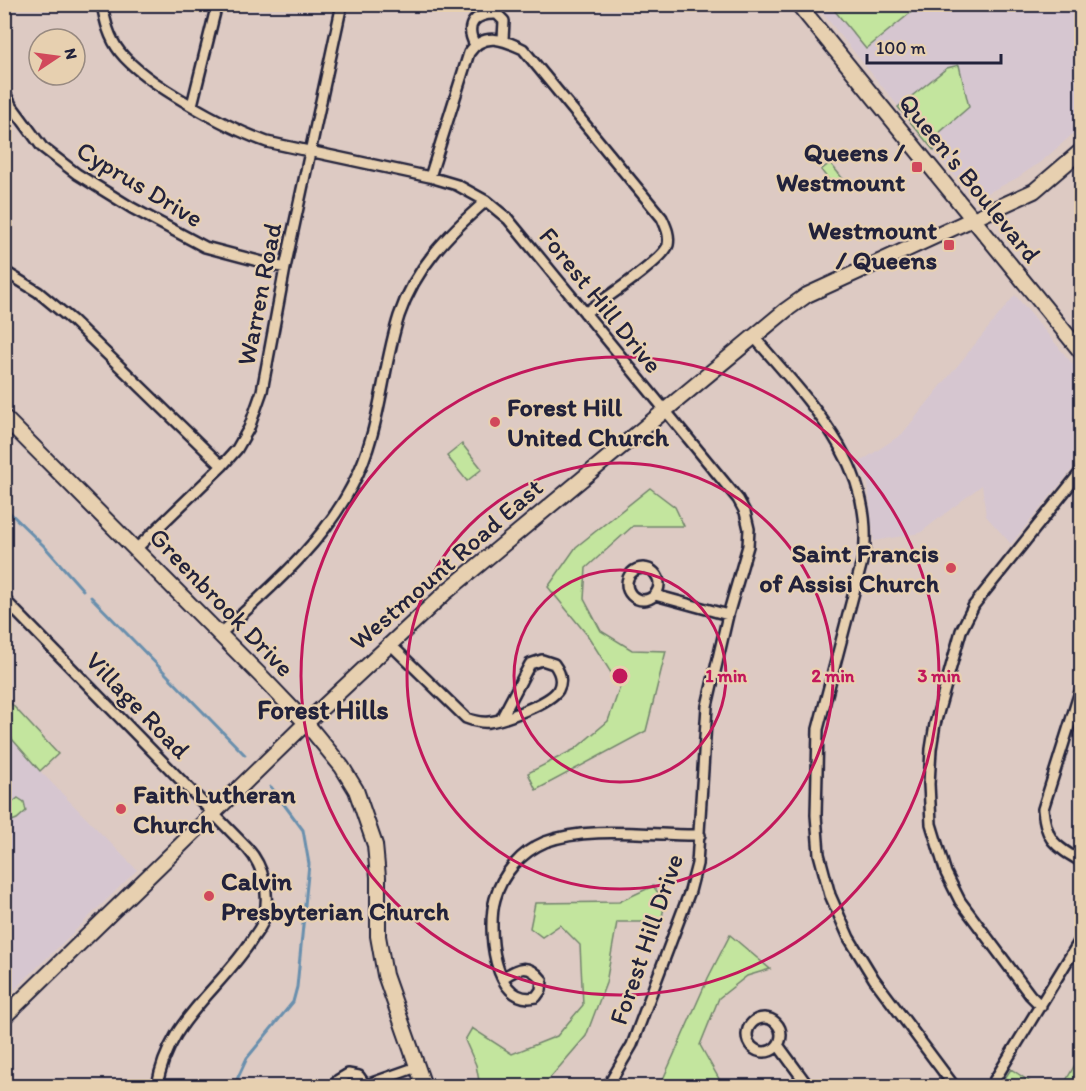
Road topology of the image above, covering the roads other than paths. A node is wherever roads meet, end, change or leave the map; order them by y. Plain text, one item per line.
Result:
1 (102, 4) edge
2 (217, 4) edge
3 (342, 4) edge
4 (798, 4) edge
5 (503, 39) junction
6 (475, 45) junction
7 (4, 91) edge
8 (192, 105) junction
9 (1082, 150) edge
10 (310, 152) junction
11 (430, 177) junction
12 (486, 201) junction
13 (973, 218) junction
14 (285, 268) junction
15 (4, 271) edge
16 (585, 313) junction
17 (754, 337) junction
18 (1082, 354) edge
19 (664, 410) junction
20 (4, 417) edge
21 (222, 466) junction
22 (1082, 470) edge
23 (136, 549) junction
24 (654, 595) dead end
25 (4, 598) edge
26 (728, 615) junction
27 (219, 635) junction
28 (389, 643) junction
29 (1082, 684) edge
30 (501, 719) junction
31 (306, 723) junction
32 (213, 813) junction
33 (700, 835) junction
34 (1082, 862) edge
35 (1082, 937) edge
36 (503, 978) dead end
37 (1041, 1006) junction
38 (4, 1017) edge
39 (778, 1045) dead end
40 (417, 1067) junction
41 (157, 1086) edge
42 (335, 1086) edge
43 (366, 1086) edge
44 (424, 1086) edge
45 (608, 1086) edge
46 (808, 1086) edge
47 (954, 1086) edge
48 (991, 1086) edge

1 - 8 street, Forest Hill Drive
2 - 8 street
3 - 10 street, Warren Road
4 - 13 main road, Queen's Boulevard
5 - 6 street
5 - 6 street
5 - 16 street
6 - 11 street
7 - 14 street, Cyprus Drive
8 - 10 street, Forest Hill Drive
9 - 13 main road, Westmount Road East
10 - 11 street, Forest Hill Drive
10 - 14 street, Warren Road
11 - 12 street, Forest Hill Drive
12 - 16 street, Forest Hill Drive
12 - 27 street
13 - 17 main road, Westmount Road East
13 - 18 main road, Queen's Boulevard
14 - 21 street, Warren Road
15 - 21 street
16 - 19 street, Forest Hill Drive
17 - 19 main road, Westmount Road East
17 - 47 street
19 - 26 street, Forest Hill Drive
19 - 28 main road, Westmount Road East
20 - 23 main road, Greenbrook Drive
21 - 23 street, Warren Road
22 - 37 street
23 - 27 main road, Greenbrook Drive
24 - 26 street
25 - 32 street, Village Road
26 - 33 street, Forest Hill Drive
27 - 31 main road, Greenbrook Drive
28 - 30 street
28 - 31 main road, Westmount Road East
29 - 34 street
30 - 30 street
31 - 32 main road, Westmount Road East
31 - 40 main road, Greenbrook Drive
32 - 38 main road, Westmount Road East
32 - 41 street, Village Road
33 - 36 street
33 - 45 street, Forest Hill Drive
35 - 37 street
37 - 48 street
39 - 46 street
40 - 43 street
40 - 44 main road, Greenbrook Drive
42 - 43 street

